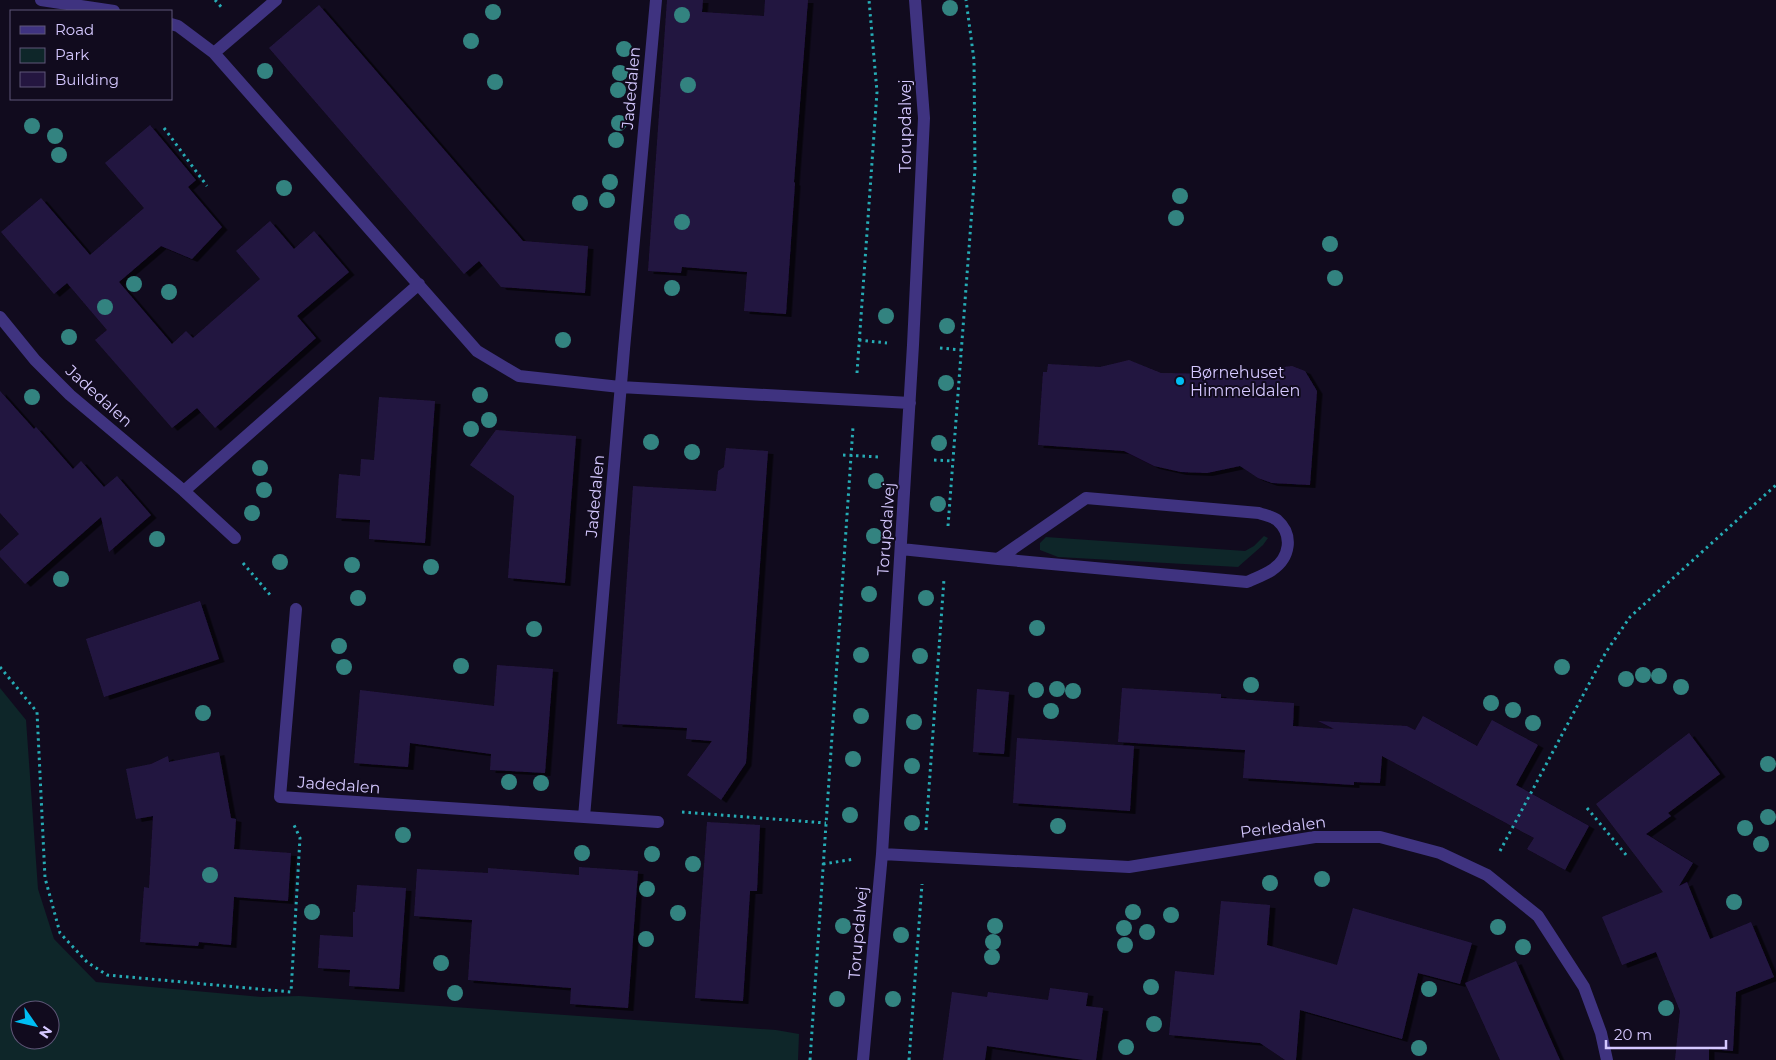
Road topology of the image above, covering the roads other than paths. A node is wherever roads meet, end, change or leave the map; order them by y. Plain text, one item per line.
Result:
1 (42, 0) edge
2 (276, 0) edge
3 (656, 0) edge
4 (916, 0) edge
5 (107, 10) edge
6 (172, 24) edge
7 (214, 53) junction
8 (419, 284) junction
9 (0, 317) edge
10 (620, 387) junction
11 (910, 402) junction
12 (184, 491) junction
13 (235, 538) road end
14 (901, 550) junction
15 (998, 559) junction
16 (296, 609) road end
17 (584, 817) junction
18 (658, 822) road end
19 (882, 854) junction
20 (863, 1060) edge
21 (1607, 1060) edge

1 - 5 street
2 - 7 street
3 - 10 street, Jadedalen
4 - 11 street, Torupdalvej
6 - 7 street
7 - 8 street
8 - 10 street
8 - 12 street
9 - 12 street, Jadedalen
10 - 11 street
10 - 17 street, Jadedalen
11 - 14 street, Torupdalvej
12 - 13 street, Jadedalen
14 - 15 street
14 - 19 street, Torupdalvej
15 - 15 street
16 - 17 street, Jadedalen
17 - 18 street, Jadedalen
19 - 20 street, Torupdalvej
19 - 21 street, Perledalen

